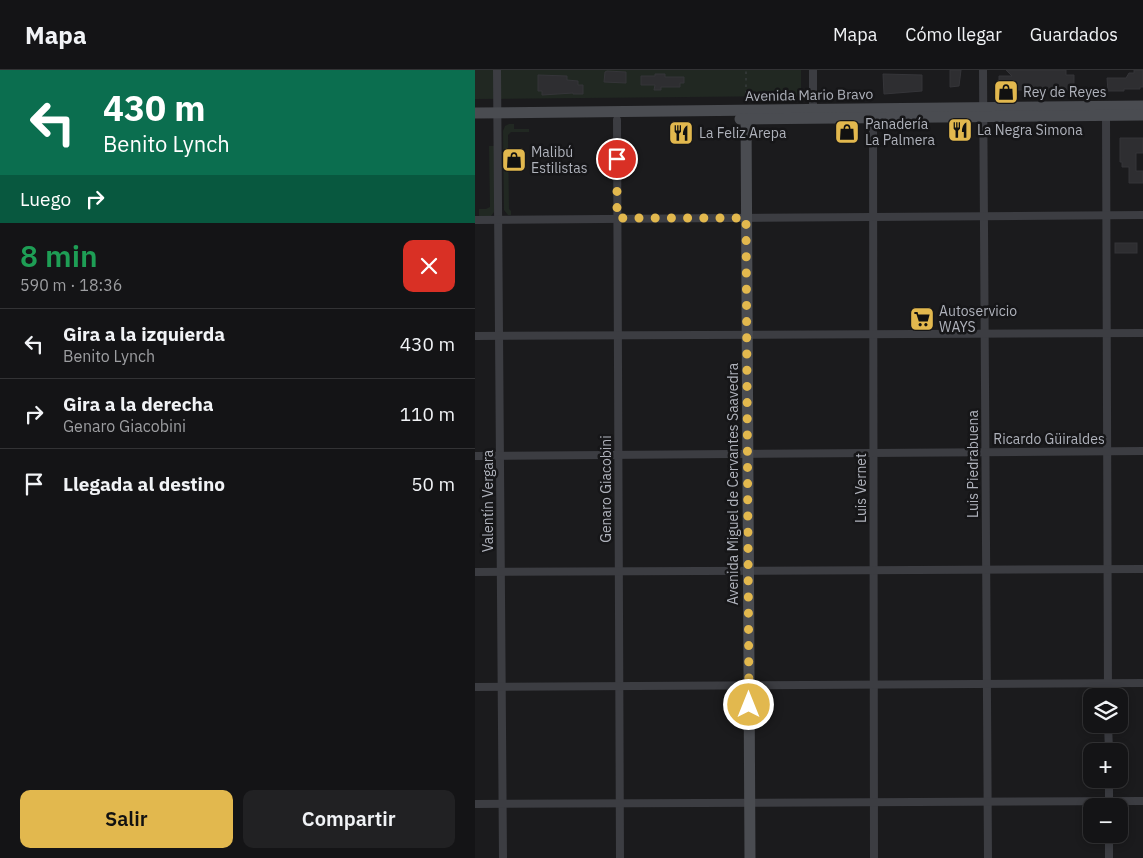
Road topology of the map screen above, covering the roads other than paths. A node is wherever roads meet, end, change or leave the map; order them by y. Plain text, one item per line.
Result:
1 (497, 70) edge
2 (813, 70) edge
3 (983, 70) edge
4 (1143, 106) edge
5 (984, 112) junction
6 (475, 113) edge
7 (746, 114) junction
8 (813, 114) junction
9 (1106, 115) junction
10 (1143, 115) edge
11 (497, 117) junction
12 (873, 117) junction
13 (617, 120) junction
14 (475, 121) edge
15 (1143, 215) edge
16 (985, 216) junction
17 (1107, 216) junction
18 (873, 217) junction
19 (617, 218) junction
20 (746, 218) junction
21 (475, 220) edge
22 (498, 220) junction
23 (1107, 333) junction
24 (1143, 333) edge
25 (747, 334) junction
26 (873, 334) junction
27 (984, 334) junction
28 (618, 335) junction
29 (475, 336) edge
30 (499, 336) junction
31 (1143, 451) edge
32 (985, 452) junction
33 (1107, 452) junction
34 (873, 453) junction
35 (748, 454) junction
36 (618, 455) junction
37 (475, 456) edge
38 (500, 456) junction
39 (986, 569) junction
40 (1108, 569) junction
41 (1143, 569) edge
42 (748, 570) junction
43 (874, 570) junction
44 (619, 571) junction
45 (475, 572) edge
46 (501, 572) junction
47 (1108, 683) junction
48 (1143, 683) edge
49 (874, 684) junction
50 (987, 684) junction
51 (749, 685) junction
52 (619, 686) junction
53 (475, 687) edge
54 (502, 687) junction
55 (1108, 688) edge
56 (987, 801) junction
57 (1143, 801) edge
58 (874, 802) junction
59 (1128, 802) edge
60 (620, 803) junction
61 (750, 803) junction
62 (1083, 803) edge
63 (475, 804) edge
64 (502, 804) junction
65 (1109, 843) edge
66 (503, 858) edge
67 (620, 858) edge
68 (750, 858) edge
69 (874, 858) edge
70 (988, 858) edge
71 (1109, 858) edge

1 - 11 street, Valentín Vergara
2 - 8 street
3 - 5 street, Luis Piedrabuena
4 - 5 main road, Avenida Mario Bravo
5 - 8 main road, Avenida Mario Bravo
5 - 9 main road, Avenida Mario Bravo
5 - 12 main road, Avenida Mario Bravo
5 - 16 street, Luis Piedrabuena
6 - 11 main road, Avenida Mario Bravo
7 - 8 main road, Avenida Mario Bravo
7 - 11 main road, Avenida Mario Bravo
7 - 13 main road, Avenida Mario Bravo
7 - 20 main road, Avenida Miguel de Cervantes Saavedra
8 - 12 main road, Avenida Mario Bravo
9 - 10 main road, Avenida Mario Bravo
9 - 17 street
11 - 13 main road, Avenida Mario Bravo
11 - 14 main road, Avenida Mario Bravo
11 - 22 street, Valentín Vergara
12 - 18 street, Luis Vernet
13 - 19 street, Genaro Giacobini
15 - 17 street
16 - 17 street
16 - 18 street
16 - 27 street, Luis Piedrabuena
17 - 23 street
18 - 20 street
18 - 26 street, Luis Vernet
19 - 20 street
19 - 22 street
19 - 28 street, Genaro Giacobini
20 - 25 main road, Avenida Miguel de Cervantes Saavedra
21 - 22 street
22 - 30 street, Valentín Vergara
23 - 24 street
23 - 27 street
23 - 33 street
25 - 26 street
25 - 28 street
25 - 35 main road, Avenida Miguel de Cervantes Saavedra
26 - 27 street
26 - 34 street, Luis Vernet
27 - 32 street, Luis Piedrabuena
28 - 30 street
28 - 36 street, Genaro Giacobini
29 - 30 street
30 - 38 street, Valentín Vergara
31 - 33 street, Ricardo Güiraldes
32 - 33 street, Ricardo Güiraldes
32 - 34 street, Ricardo Güiraldes
32 - 39 street, Luis Piedrabuena
33 - 40 street
34 - 35 street, Ricardo Güiraldes
34 - 43 street, Luis Vernet
35 - 36 street, Ricardo Güiraldes
35 - 42 main road, Avenida Miguel de Cervantes Saavedra
36 - 38 street, Ricardo Güiraldes
36 - 44 street, Genaro Giacobini
37 - 38 street, Ricardo Güiraldes
38 - 46 street, Valentín Vergara
39 - 40 street
39 - 43 street
39 - 50 street, Luis Piedrabuena
40 - 41 street
40 - 47 street
42 - 43 street
42 - 44 street
42 - 51 main road, Avenida Miguel de Cervantes Saavedra
43 - 49 street, Luis Vernet
44 - 46 street
44 - 52 street, Genaro Giacobini
45 - 46 street
46 - 54 street, Valentín Vergara
47 - 48 street
47 - 50 street
47 - 55 street
49 - 50 street
49 - 51 street
49 - 58 street, Luis Vernet
50 - 56 street, Luis Piedrabuena
51 - 52 street
51 - 61 main road, Avenida Miguel de Cervantes Saavedra
52 - 54 street
52 - 60 street, Genaro Giacobini
53 - 54 street
54 - 64 street, Valentín Vergara
56 - 58 street
56 - 62 street
56 - 70 street, Luis Piedrabuena
57 - 59 street
58 - 61 street
58 - 69 street, Luis Vernet
60 - 61 street
60 - 64 street
60 - 67 street, Genaro Giacobini
61 - 68 main road, Avenida Miguel de Cervantes Saavedra
63 - 64 street
64 - 66 street, Valentín Vergara
65 - 71 street

